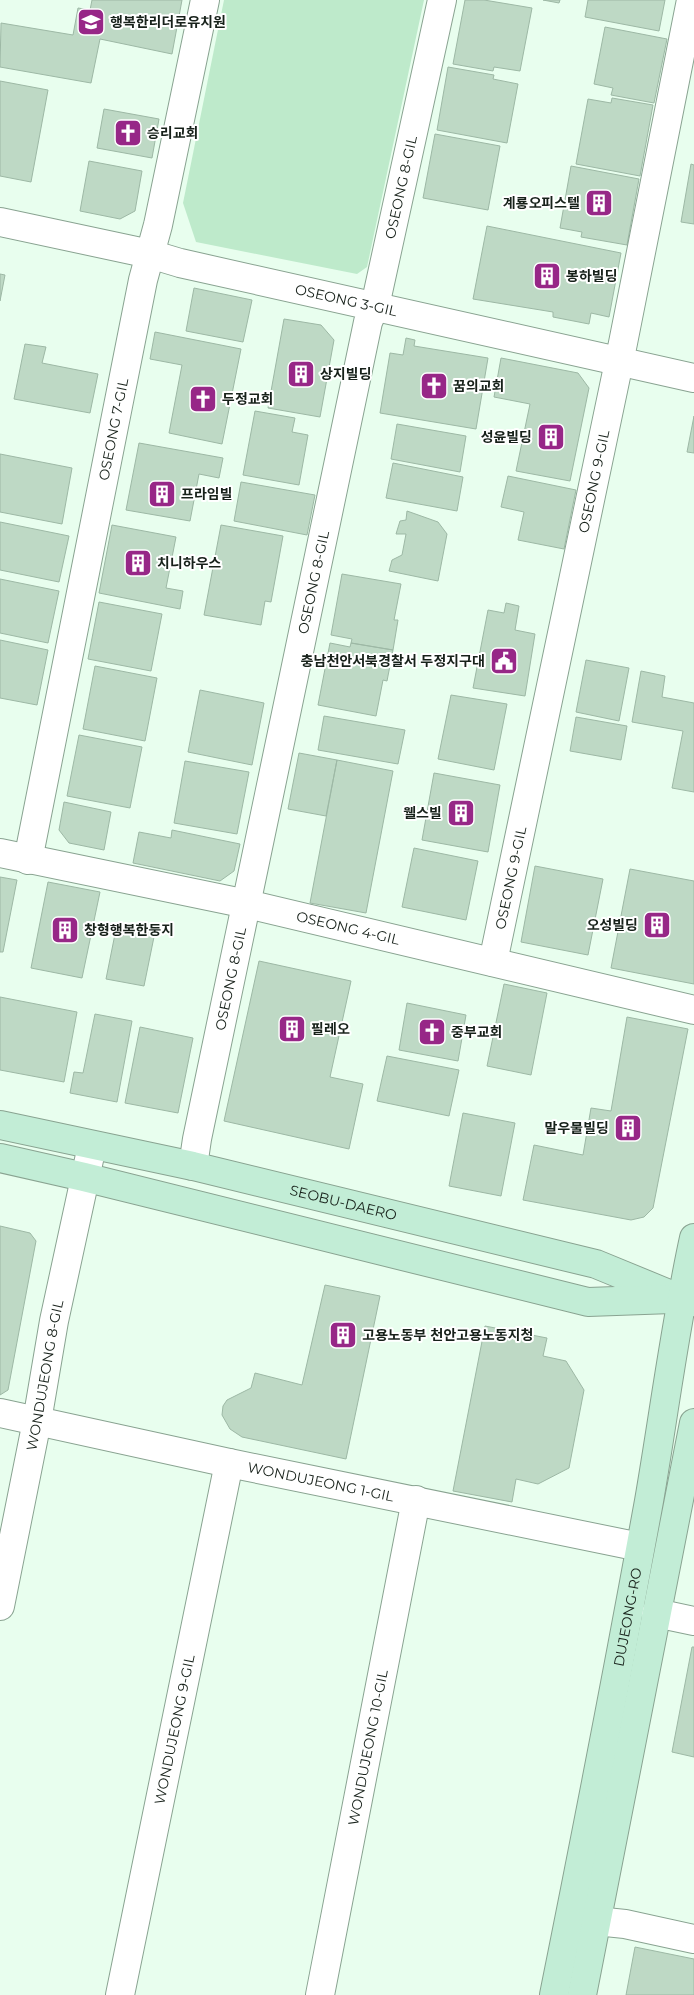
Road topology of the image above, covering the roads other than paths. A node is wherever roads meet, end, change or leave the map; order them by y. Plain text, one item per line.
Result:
1 (205, 0) edge
2 (442, 0) edge
3 (691, 0) edge
4 (0, 222) edge
5 (150, 254) junction
6 (375, 306) junction
7 (618, 361) junction
8 (694, 378) edge
9 (0, 853) edge
10 (28, 860) junction
11 (247, 904) junction
12 (493, 962) junction
13 (694, 1010) edge
14 (0, 1125) edge
15 (92, 1146) junction
16 (0, 1158) edge
17 (193, 1166) junction
18 (84, 1177) junction
19 (694, 1238) edge
20 (688, 1300) edge
21 (0, 1413) edge
22 (37, 1422) junction
23 (694, 1423) edge
24 (229, 1462) junction
25 (416, 1500) junction
26 (640, 1547) junction
27 (0, 1606) edge
28 (656, 1613) junction
29 (694, 1621) edge
30 (596, 1921) junction
31 (694, 1939) edge
32 (120, 1995) edge
33 (320, 1995) edge
34 (554, 1995) edge
35 (582, 1995) edge

1 - 5 street, OSEONG 7-GIL
2 - 6 street, OSEONG 8-GIL
3 - 7 street, OSEONG 9-GIL
4 - 5 street, OSEONG 3-GIL
5 - 6 street, OSEONG 3-GIL
5 - 10 street, OSEONG 7-GIL
6 - 7 street, OSEONG 3-GIL
6 - 11 street, OSEONG 8-GIL
7 - 8 street, OSEONG 3-GIL
7 - 12 street, OSEONG 9-GIL
9 - 10 street, OSEONG 4-GIL
10 - 11 street, OSEONG 4-GIL
11 - 12 street, OSEONG 4-GIL
11 - 17 street, OSEONG 8-GIL
12 - 13 street, OSEONG 4-GIL
14 - 15 street, SEOBU-DAERO
15 - 17 street, SEOBU-DAERO
15 - 18 street, WONDUJEONG 8-GIL
16 - 18 street
17 - 20 street, SEOBU-DAERO
18 - 20 street
18 - 22 street, WONDUJEONG 8-GIL
19 - 20 street, DUJEONG-RO
20 - 26 street, DUJEONG-RO
21 - 22 street, WONDUJEONG 1-GIL
22 - 24 street, WONDUJEONG 1-GIL
22 - 27 street, WONDUJEONG 8-GIL
23 - 28 street, DUJEONG-RO
24 - 25 street, WONDUJEONG 1-GIL
24 - 32 street, WONDUJEONG 9-GIL
25 - 26 street, WONDUJEONG 1-GIL
25 - 33 street, WONDUJEONG 10-GIL
26 - 34 street, DUJEONG-RO
28 - 29 street
28 - 30 street, DUJEONG-RO
30 - 31 street
30 - 35 street, DUJEONG-RO

